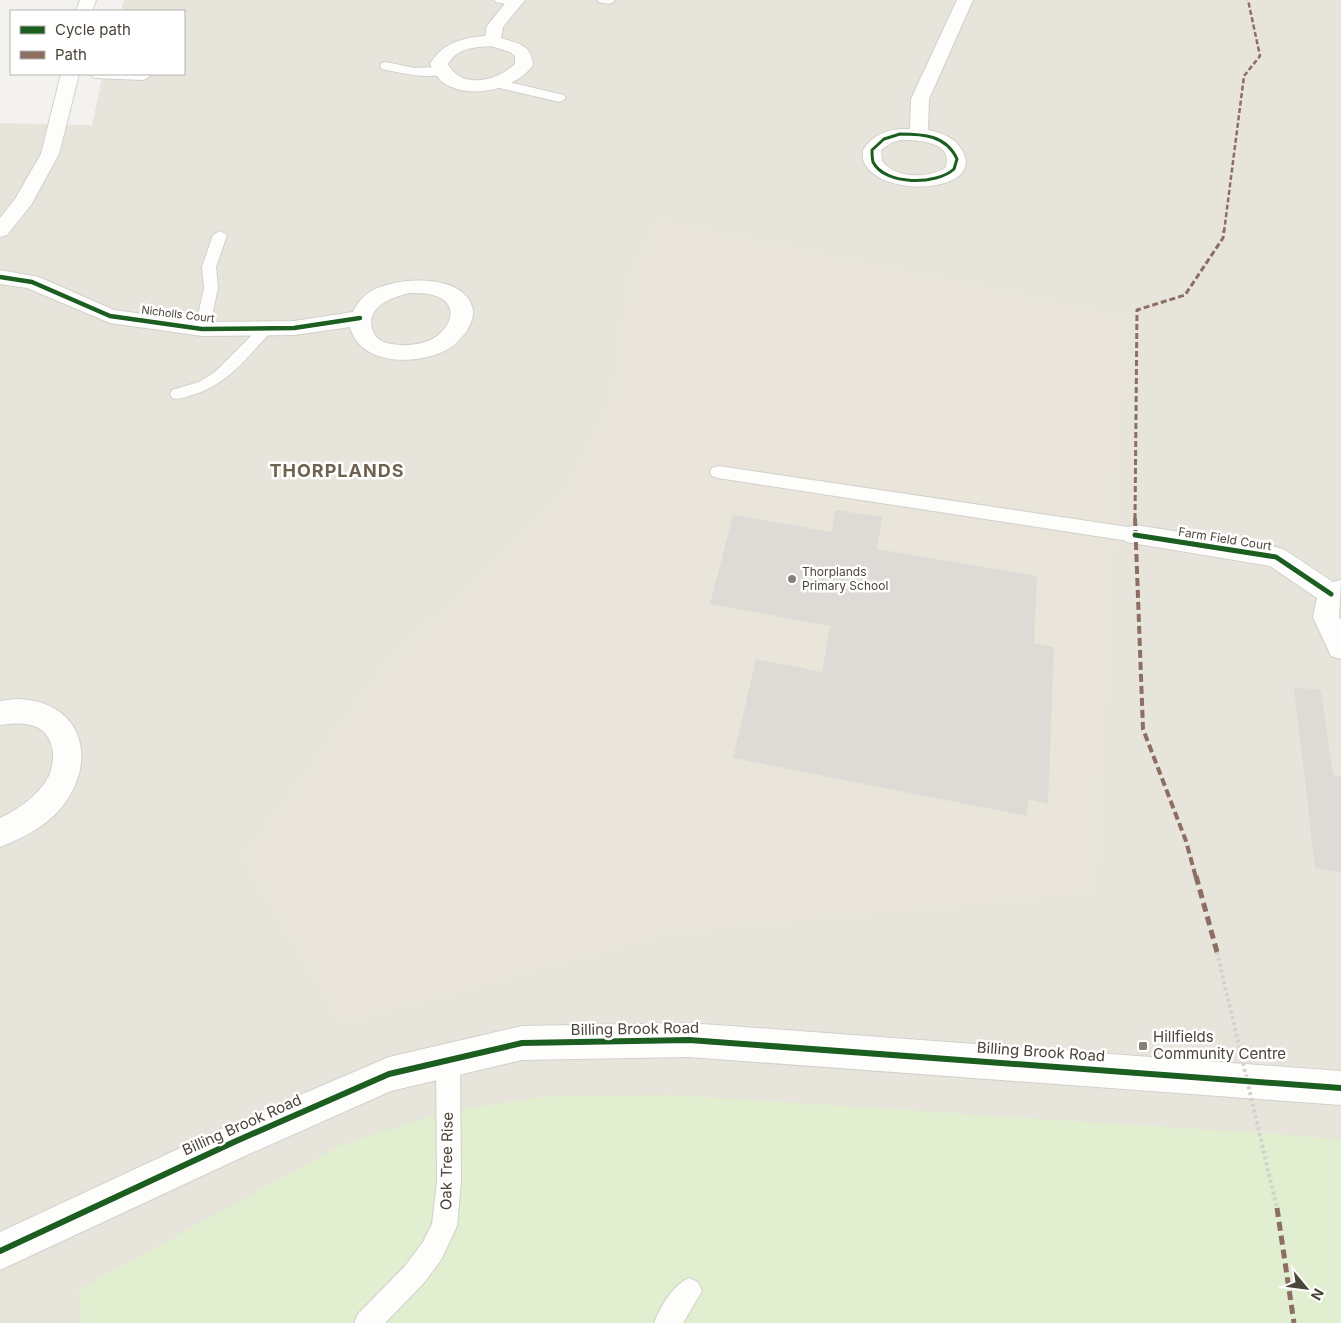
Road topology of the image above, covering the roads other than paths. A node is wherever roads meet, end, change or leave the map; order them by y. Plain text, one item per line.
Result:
1 (966, 0) edge
2 (511, 1) edge
3 (492, 41) junction
4 (386, 66) dead end
5 (441, 71) junction
6 (70, 75) edge
7 (120, 75) edge
8 (144, 76) dead end
9 (496, 83) junction
10 (560, 98) dead end
11 (919, 134) dead end
12 (0, 231) edge
13 (220, 235) dead end
14 (0, 277) edge
15 (360, 318) junction
16 (202, 329) junction
17 (266, 329) junction
18 (178, 394) dead end
19 (718, 472) dead end
20 (1135, 535) joint
21 (1336, 592) edge
22 (1341, 648) edge
23 (0, 713) edge
24 (0, 833) edge
25 (448, 1060) junction
26 (1341, 1088) edge
27 (0, 1251) edge
28 (689, 1291) dead end
29 (366, 1323) edge
30 (667, 1323) edge

1 - 11 street
2 - 3 street
3 - 5 street
3 - 9 street
4 - 5 lane
5 - 9 street
6 - 12 street
7 - 8 lane
9 - 10 lane
13 - 16 lane
14 - 16 street, Nicholls Court
15 - 15 street
15 - 17 street, Nicholls Court
16 - 17 street, Nicholls Court
17 - 18 lane
19 - 20 lane
20 - 21 street, Farm Field Court
21 - 22 street, Farm Field Court
23 - 24 street
25 - 26 street, Billing Brook Road
25 - 27 street, Billing Brook Road
25 - 29 lane, Oak Tree Rise
28 - 30 lane

